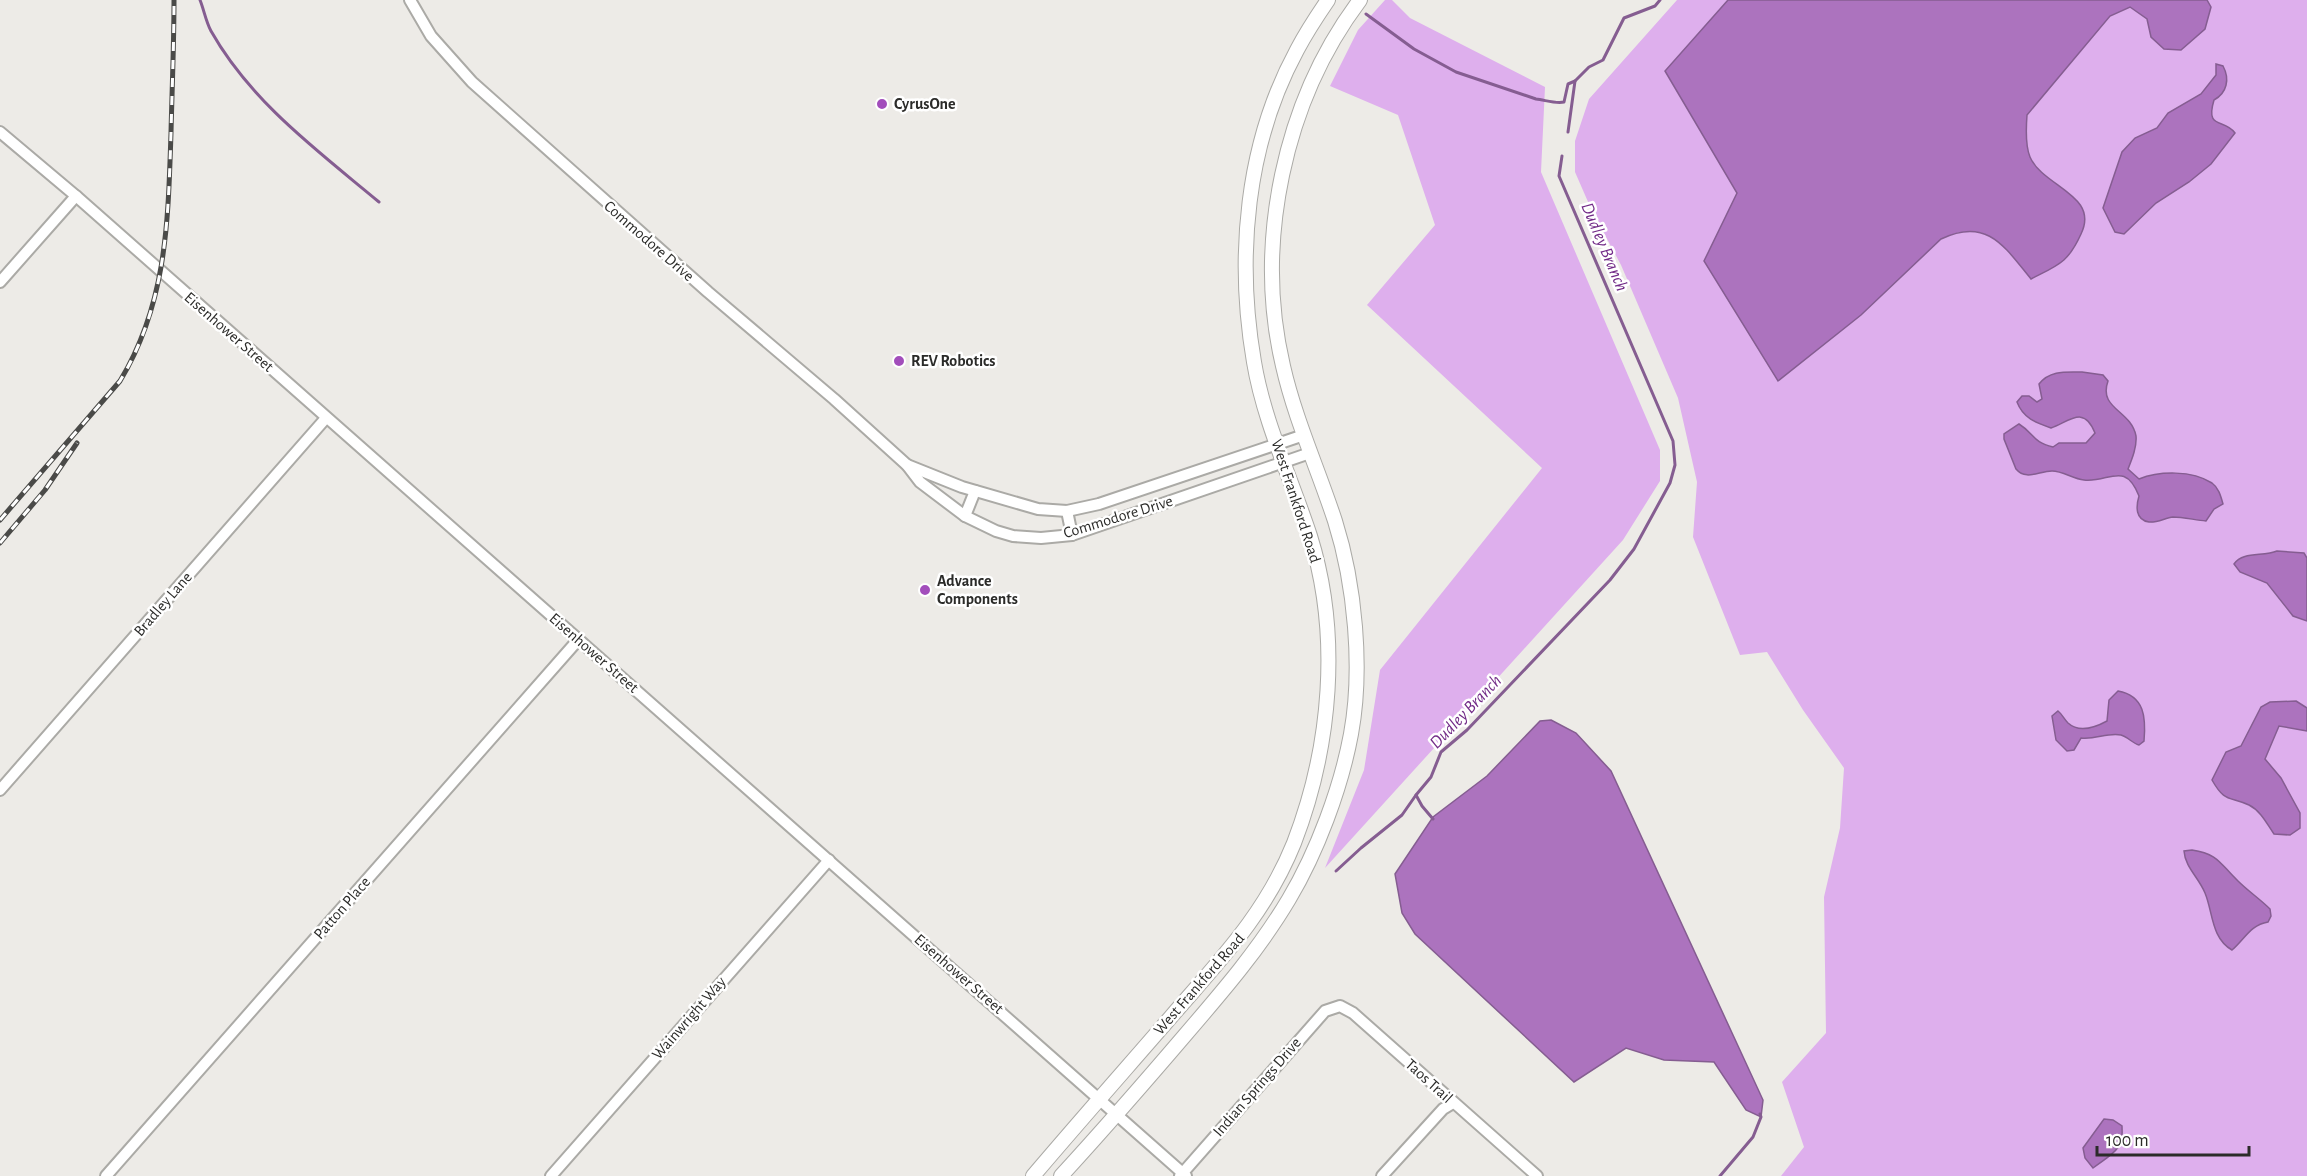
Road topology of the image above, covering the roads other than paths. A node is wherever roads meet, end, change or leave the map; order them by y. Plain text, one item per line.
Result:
1 (410, 0) edge
2 (1328, 0) edge
3 (1360, 0) edge
4 (0, 132) edge
5 (76, 196) junction
6 (0, 282) edge
7 (326, 418) junction
8 (1304, 435) junction
9 (1278, 445) junction
10 (1310, 453) junction
11 (1284, 462) junction
12 (907, 465) junction
13 (975, 491) junction
14 (1067, 511) junction
15 (965, 516) junction
16 (1072, 535) junction
17 (578, 640) junction
18 (0, 790) edge
19 (829, 860) junction
20 (1340, 1006) joint
21 (1100, 1099) junction
22 (1452, 1103) junction
23 (1117, 1114) junction
24 (1183, 1175) edge
25 (106, 1176) edge
26 (551, 1176) edge
27 (1033, 1176) edge
28 (1061, 1176) edge
29 (1382, 1176) edge
30 (1537, 1176) edge

1 - 12 street, Commodore Drive
2 - 9 main road, West Frankford Road
3 - 8 main road, West Frankford Road
4 - 5 street, Eisenhower Street
5 - 6 street
5 - 7 street, Eisenhower Street
7 - 17 street, Eisenhower Street
7 - 18 street, Bradley Lane
8 - 9 street, Commodore Drive
8 - 10 main road, West Frankford Road
9 - 11 main road, West Frankford Road
9 - 14 street, Commodore Drive
10 - 11 street, Commodore Drive
10 - 23 main road, West Frankford Road
11 - 16 street, Commodore Drive
11 - 21 main road, West Frankford Road
12 - 13 street, Commodore Drive
12 - 15 street, Commodore Drive
13 - 14 street, Commodore Drive
13 - 15 street
14 - 16 street
15 - 16 street, Commodore Drive
17 - 19 street, Eisenhower Street
17 - 25 street, Patton Place
19 - 21 street, Eisenhower Street
19 - 26 street, Wainwright Way
20 - 22 street, Taos Trail
20 - 24 street, Indian Springs Drive
21 - 23 street, Eisenhower Street
21 - 27 main road, West Frankford Road
22 - 29 street
22 - 30 street, Taos Trail
23 - 24 street, Eisenhower Street
23 - 28 main road, West Frankford Road

